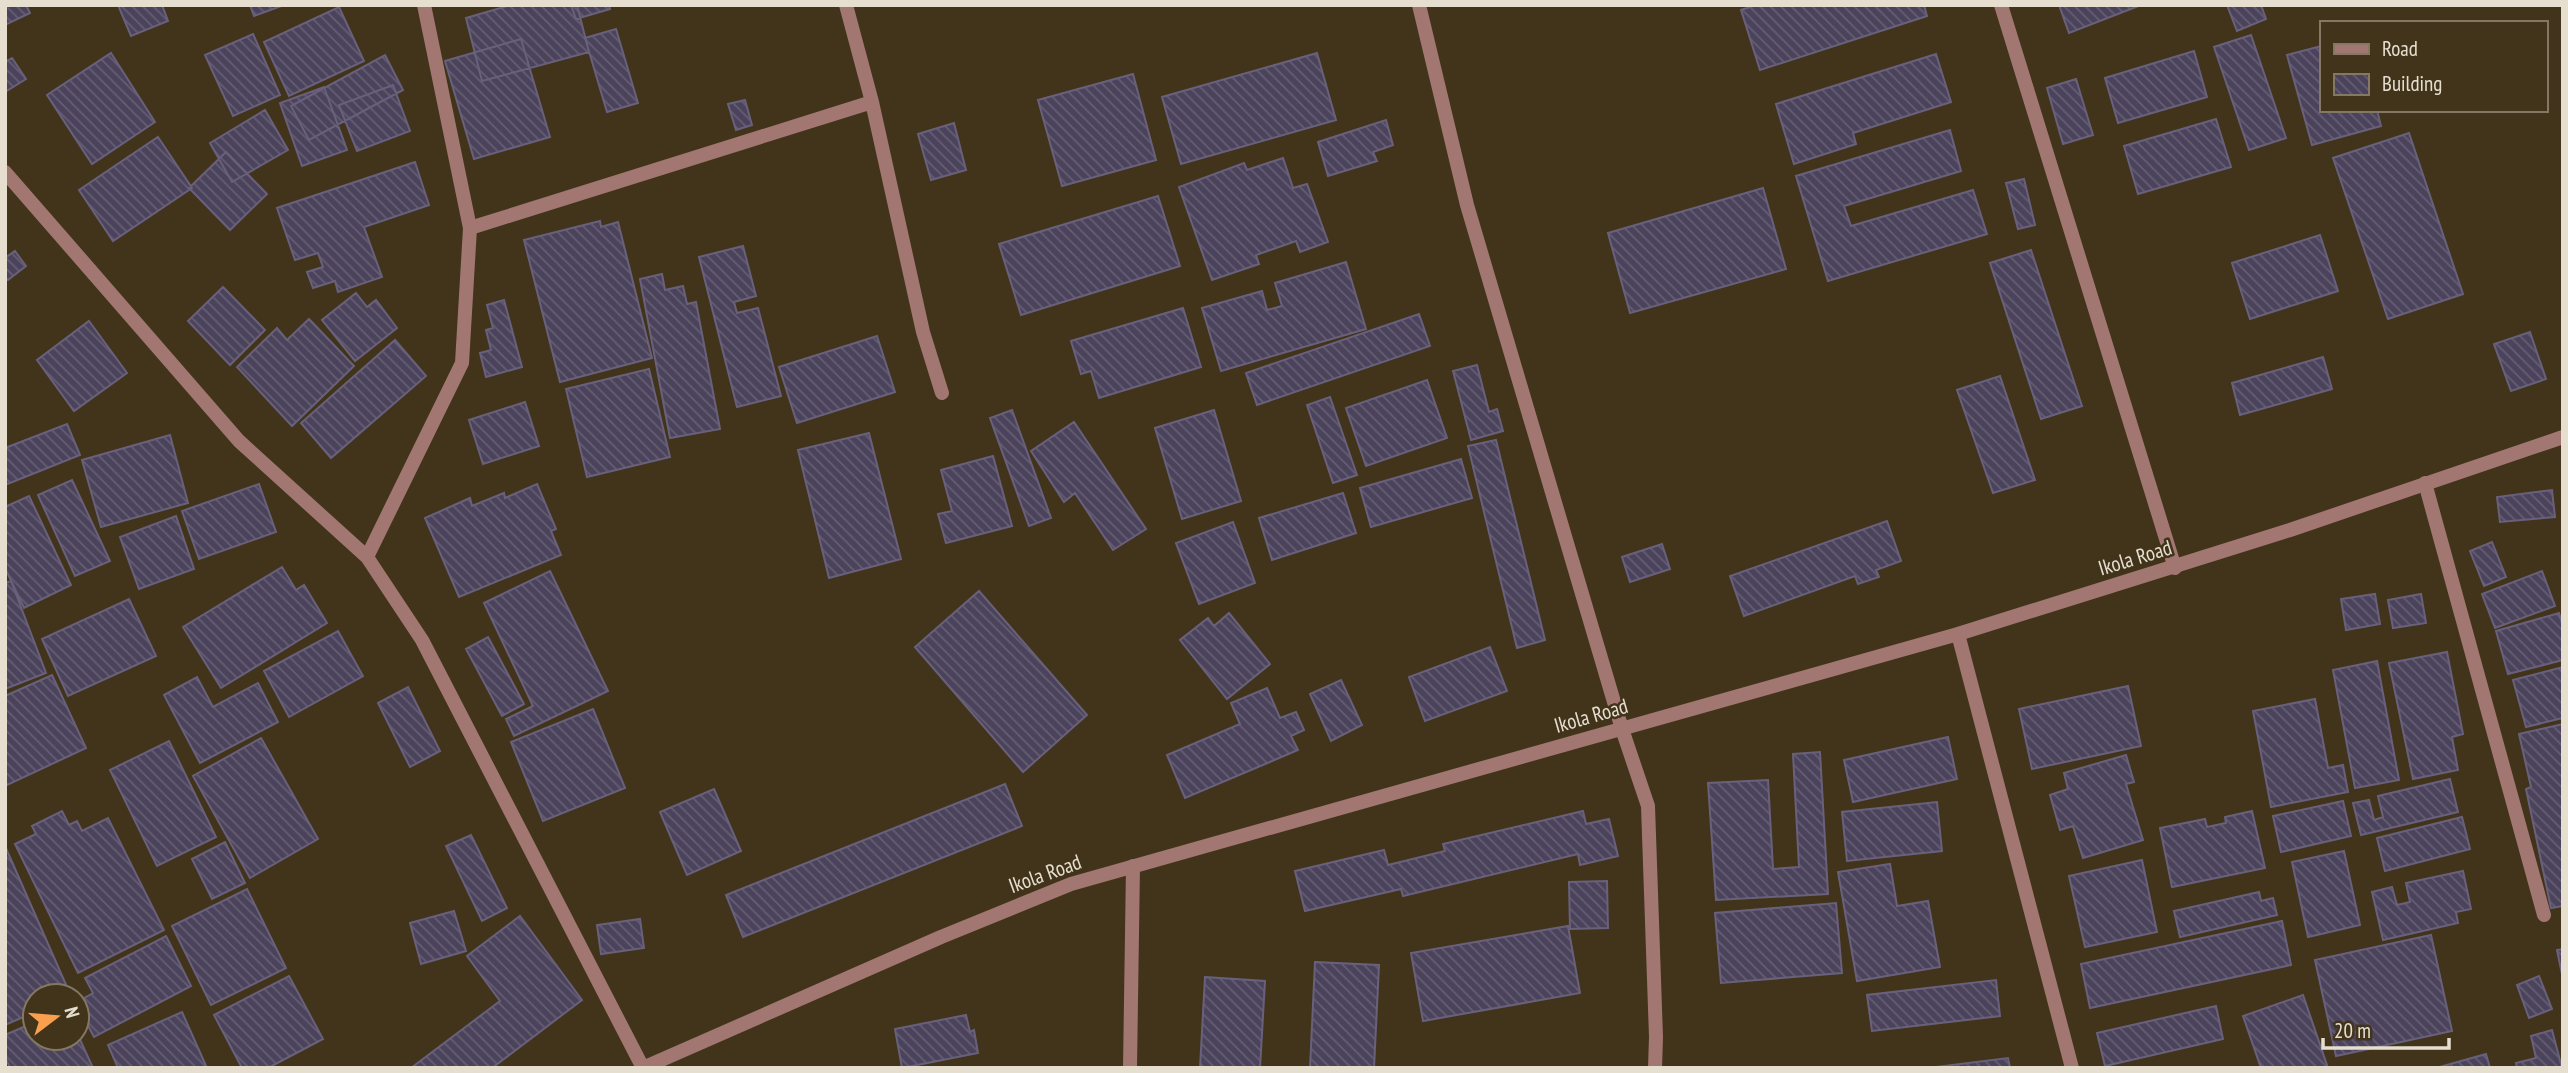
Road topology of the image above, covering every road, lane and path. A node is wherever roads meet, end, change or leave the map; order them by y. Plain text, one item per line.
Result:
1 (424, 5) edge
2 (846, 5) edge
3 (1419, 5) edge
4 (2001, 5) edge
5 (872, 102) junction
6 (5, 172) edge
7 (470, 228) junction
8 (942, 393) dead end
9 (2563, 437) edge
10 (2425, 483) junction
11 (367, 557) junction
12 (2175, 568) junction
13 (1958, 634) junction
14 (1622, 729) junction
15 (1133, 866) junction
16 (2544, 915) dead end
17 (643, 1068) edge
18 (1130, 1068) edge
19 (1655, 1068) edge
20 (2072, 1068) edge

1 - 7 street
2 - 5 street
3 - 14 street
4 - 12 street
5 - 7 street
5 - 8 street
6 - 11 street
7 - 11 street
9 - 10 street, Ikola Road
10 - 12 street, Ikola Road
10 - 16 street
11 - 17 street
12 - 13 street, Ikola Road
13 - 14 street, Ikola Road
13 - 20 street
14 - 15 street, Ikola Road
14 - 19 street
15 - 17 street, Ikola Road
15 - 18 street

